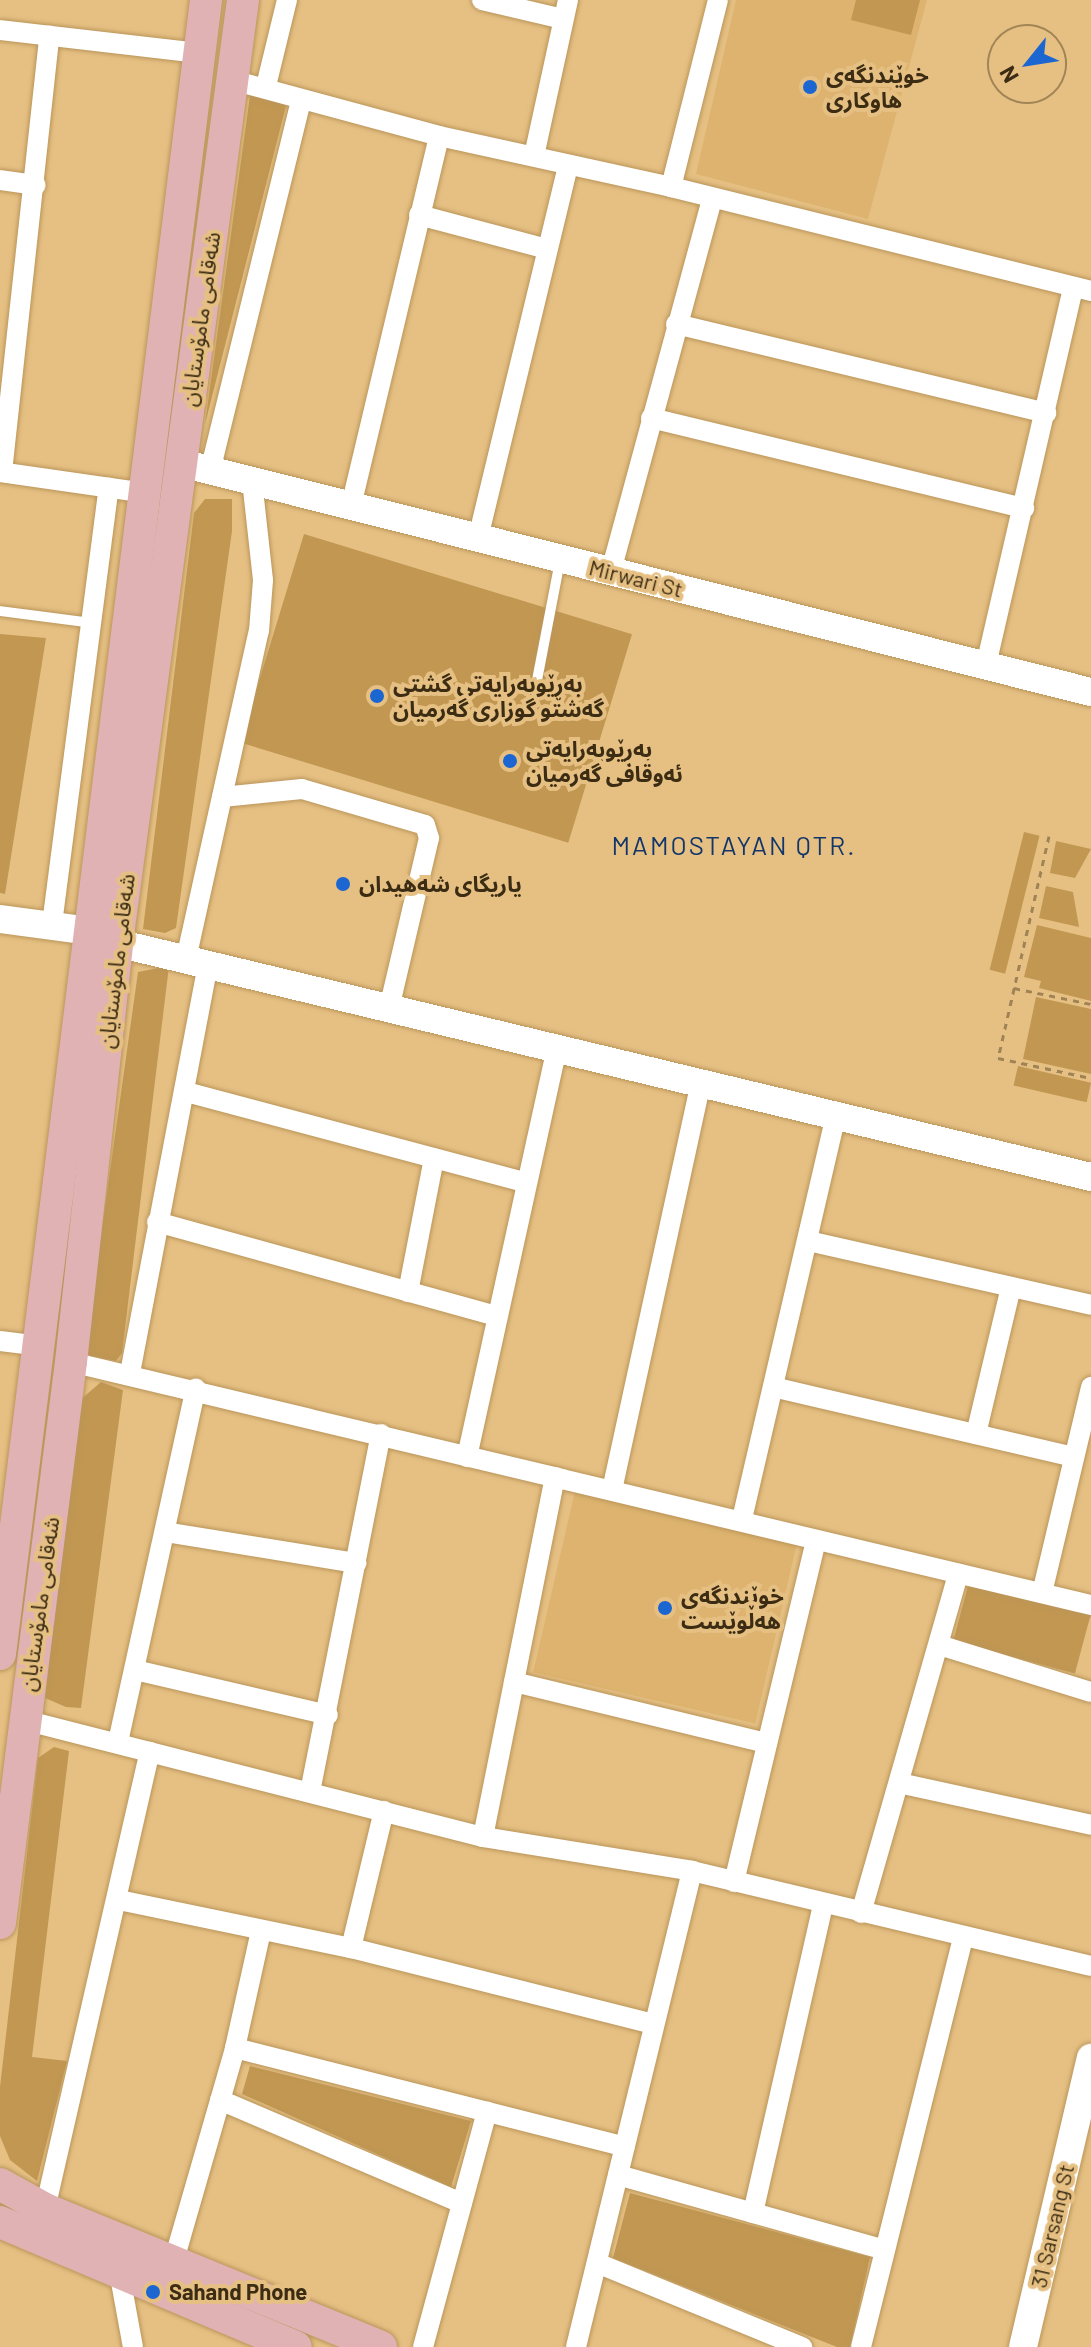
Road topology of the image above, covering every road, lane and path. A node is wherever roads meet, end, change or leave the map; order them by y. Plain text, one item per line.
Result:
1 (206, 0) edge
2 (243, 0) edge
3 (287, 0) edge
4 (482, 0) edge
5 (718, 0) edge
6 (565, 10) edge
7 (0, 30) edge
8 (49, 36) junction
9 (200, 53) junction
10 (232, 80) junction
11 (266, 86) junction
12 (301, 100) junction
13 (439, 136) junction
14 (534, 156) junction
15 (568, 166) junction
16 (0, 180) edge
17 (36, 185) junction
18 (671, 187) junction
19 (712, 199) junction
20 (419, 215) junction
21 (547, 249) junction
22 (1082, 289) edge
23 (0, 303) edge
24 (22, 305) junction
25 (676, 324) junction
26 (1046, 413) junction
27 (651, 418) junction
28 (196, 467) junction
29 (1, 472) edge
30 (252, 481) junction
31 (109, 488) junction
32 (145, 493) junction
33 (351, 506) junction
34 (1024, 508) junction
35 (478, 538) junction
36 (561, 559) junction
37 (611, 571) junction
38 (0, 611) edge
39 (92, 623) junction
40 (986, 665) junction
41 (138, 673) junction
42 (1091, 692) edge
43 (533, 701) dead end
44 (222, 797) junction
45 (1049, 836) dead end
46 (0, 919) edge
47 (52, 924) junction
48 (103, 937) junction
49 (197, 962) junction
50 (1014, 988) junction
51 (1091, 1004) edge
52 (389, 1008) junction
53 (557, 1049) junction
54 (1091, 1078) edge
55 (701, 1083) junction
56 (186, 1092) junction
57 (836, 1116) junction
58 (434, 1158) junction
59 (1091, 1177) edge
60 (524, 1182) junction
61 (157, 1222) junction
62 (808, 1241) junction
63 (1011, 1287) junction
64 (408, 1292) junction
65 (1091, 1305) edge
66 (495, 1316) junction
67 (0, 1341) edge
68 (38, 1346) junction
69 (71, 1362) junction
70 (130, 1373) junction
71 (773, 1387) junction
72 (1091, 1387) edge
73 (196, 1388) junction
74 (381, 1434) junction
75 (976, 1434) junction
76 (467, 1457) junction
77 (1074, 1457) junction
78 (555, 1477) junction
79 (612, 1490) junction
80 (742, 1519) junction
81 (165, 1532) junction
82 (816, 1541) junction
83 (357, 1563) junction
84 (958, 1574) junction
85 (1042, 1593) junction
86 (1091, 1605) edge
87 (939, 1645) junction
88 (0, 1654) edge
89 (135, 1670) junction
90 (514, 1682) junction
91 (1091, 1692) edge
92 (328, 1715) junction
93 (24, 1720) junction
94 (118, 1742) junction
95 (766, 1743) junction
96 (150, 1752) junction
97 (899, 1783) junction
98 (310, 1792) junction
99 (384, 1811) junction
100 (1091, 1825) edge
101 (483, 1837) junction
102 (692, 1871) junction
103 (734, 1882) junction
104 (119, 1900) junction
105 (823, 1904) junction
106 (861, 1913) junction
107 (0, 1923) edge
108 (261, 1931) junction
109 (963, 1939) junction
110 (351, 1948) junction
111 (1091, 1966) edge
112 (654, 2024) junction
113 (235, 2048) junction
114 (1091, 2058) edge
115 (220, 2100) junction
116 (1086, 2102) edge
117 (487, 2112) junction
118 (625, 2147) junction
119 (618, 2175) junction
120 (0, 2184) edge
121 (462, 2203) junction
122 (45, 2209) junction
123 (753, 2213) junction
124 (5, 2230) edge
125 (885, 2250) junction
126 (174, 2260) junction
127 (597, 2263) junction
128 (119, 2271) junction
129 (286, 2345) edge
130 (133, 2347) edge
131 (381, 2347) edge
132 (423, 2347) edge
133 (576, 2347) edge
134 (802, 2347) edge
135 (861, 2347) edge
136 (1023, 2347) edge

1 - 9 main road, شەقامی مامۆستایان
2 - 10 main road, شەقامی مامۆستایان
3 - 11 street
4 - 6 street
5 - 18 street
6 - 14 street
7 - 8 street
8 - 9 street
8 - 17 street
9 - 32 main road, شەقامی مامۆستایان
10 - 11 street
10 - 28 main road, شەقامی مامۆستایان
11 - 12 street
12 - 13 street
12 - 28 street
13 - 14 street
13 - 20 street
14 - 15 street
15 - 18 street
15 - 21 street
16 - 17 street
17 - 24 street
18 - 19 street
19 - 22 street
19 - 25 street
20 - 21 street
20 - 33 street
21 - 35 street
22 - 26 street
23 - 24 street
24 - 29 street
25 - 26 street
25 - 27 street
26 - 34 street
27 - 34 street
27 - 37 street
28 - 30 street, Mirwari St
28 - 41 main road, شەقامی مامۆستایان
29 - 31 street
30 - 33 street, Mirwari St
30 - 44 street
31 - 32 street
31 - 39 street
32 - 41 main road, شەقامی مامۆستایان
33 - 35 street, Mirwari St
34 - 40 street
35 - 36 street, Mirwari St
36 - 37 street, Mirwari St
36 - 43 lane
37 - 40 street, Mirwari St
38 - 39 lane
39 - 47 street
40 - 42 street, Mirwari St
41 - 48 main road, شەقامی مامۆستایان
44 - 49 street
44 - 52 street
45 - 50 path
46 - 47 street
47 - 48 street
48 - 49 street
48 - 68 main road, شەقامی مامۆستایان
48 - 69 main road, شەقامی مامۆستایان
49 - 52 street
49 - 56 street
50 - 51 path
50 - 54 path
52 - 53 street
53 - 55 street
53 - 60 street
55 - 57 street
55 - 79 street
56 - 58 street
56 - 61 street
57 - 59 street
57 - 62 street
58 - 60 street
58 - 64 street
60 - 66 street
61 - 64 street
61 - 70 street
62 - 63 street
62 - 71 street
63 - 65 street
63 - 75 street
64 - 66 street
66 - 76 street
67 - 68 street
68 - 88 main road, شەقامی مامۆستایان
69 - 70 street
69 - 93 main road, شەقامی مامۆستایان
70 - 73 street
71 - 75 street
71 - 80 street
72 - 77 street
73 - 74 street
73 - 81 street
74 - 76 street
74 - 83 street
75 - 77 street
76 - 78 street
77 - 85 street
78 - 79 street
78 - 90 street
79 - 80 street
80 - 82 street
81 - 83 street
81 - 89 street
82 - 84 street
82 - 95 street
83 - 92 street
84 - 85 street
84 - 87 street
85 - 86 street
87 - 91 street
87 - 97 street
89 - 92 street
89 - 94 street
90 - 95 street
90 - 101 street
92 - 98 street
93 - 94 street
93 - 107 main road, شەقامی مامۆستایان
94 - 96 street
95 - 103 street
96 - 98 street
96 - 104 street
97 - 100 street
97 - 106 street
98 - 99 street
99 - 101 street
99 - 110 street
101 - 102 street
102 - 103 street
102 - 112 street
103 - 105 street
104 - 108 street
104 - 122 street
105 - 106 street
105 - 123 street
106 - 109 street
108 - 110 street
108 - 113 street
109 - 111 street
109 - 125 street
110 - 112 street
112 - 118 street
113 - 115 street
113 - 117 street
114 - 116 street, 31 Sarsang St
115 - 121 street
115 - 126 street
116 - 136 street, 31 Sarsang St
117 - 118 street
117 - 121 street
118 - 119 street
119 - 123 street
119 - 127 street
120 - 122 main road
121 - 132 street
122 - 126 main road
123 - 125 street
124 - 128 main road
125 - 135 street
126 - 131 main road
127 - 133 street
127 - 134 street
128 - 129 main road
128 - 130 street

